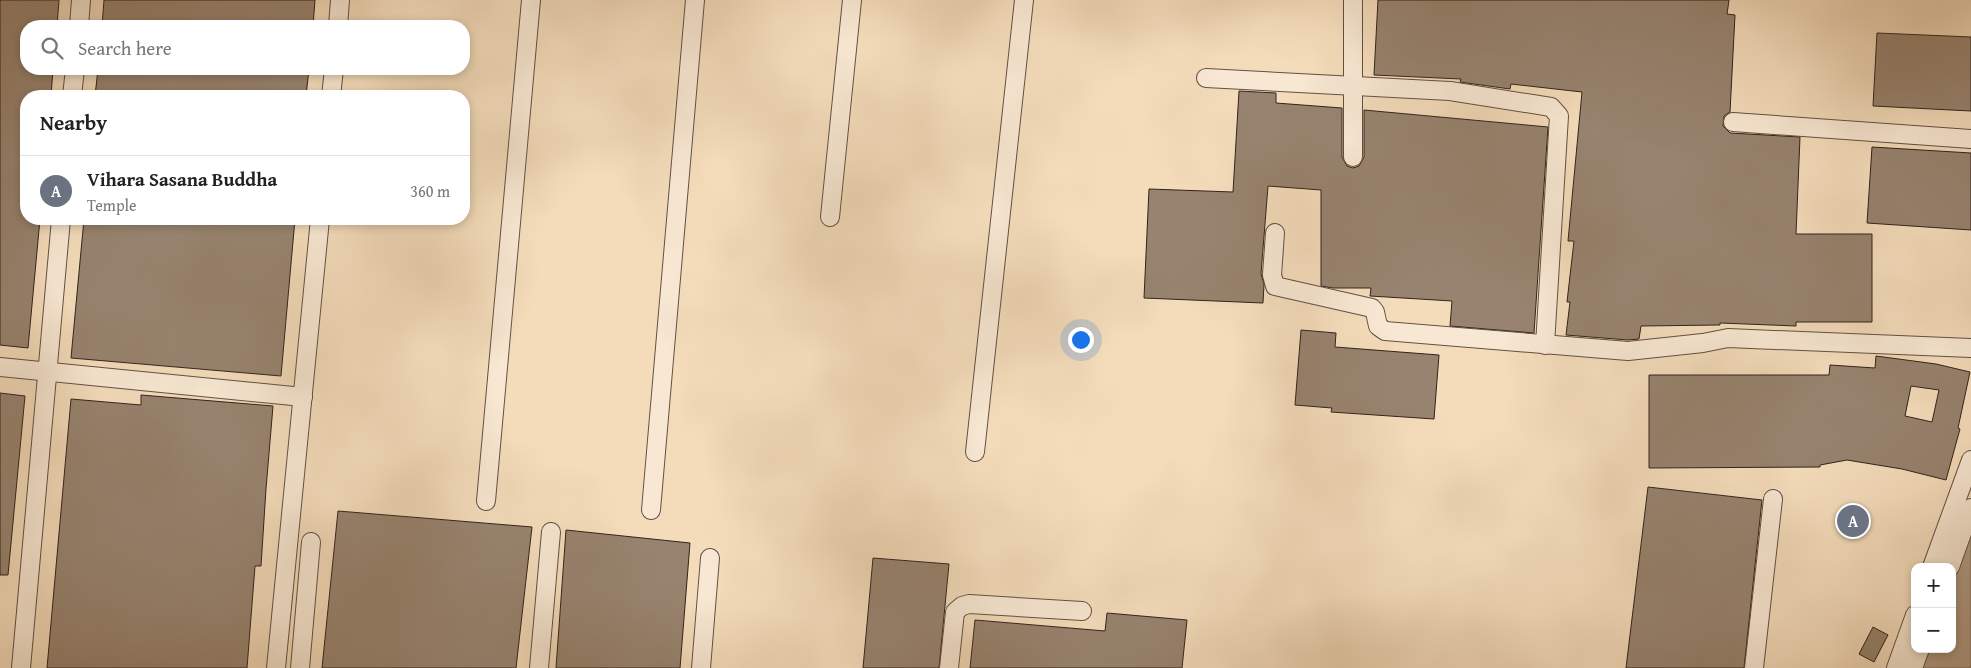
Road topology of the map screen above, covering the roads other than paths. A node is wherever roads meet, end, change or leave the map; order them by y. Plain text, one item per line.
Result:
1 (81, 0) edge
2 (340, 0) edge
3 (531, 0) edge
4 (695, 0) edge
5 (852, 0) edge
6 (1024, 0) edge
7 (1353, 0) edge
8 (79, 20) edge
9 (338, 20) edge
10 (74, 75) edge
11 (333, 75) edge
12 (1206, 78) dead end
13 (1352, 85) junction
14 (73, 90) edge
15 (332, 90) edge
16 (1733, 122) dead end
17 (1971, 139) edge
18 (1352, 157) dead end
19 (830, 217) dead end
20 (60, 225) edge
21 (319, 225) edge
22 (1274, 233) dead end
23 (1545, 345) junction
24 (1971, 348) edge
25 (0, 367) edge
26 (47, 371) junction
27 (304, 397) junction
28 (975, 452) dead end
29 (1971, 460) edge
30 (1773, 499) dead end
31 (486, 501) dead end
32 (1971, 508) edge
33 (651, 510) dead end
34 (551, 532) dead end
35 (311, 542) dead end
36 (710, 558) dead end
37 (1933, 563) edge
38 (1951, 563) edge
39 (1082, 611) dead end
40 (1911, 627) edge
41 (1919, 653) edge
42 (21, 668) edge
43 (276, 668) edge
44 (300, 668) edge
45 (539, 668) edge
46 (701, 668) edge
47 (949, 668) edge
48 (1754, 668) edge
49 (1896, 668) edge
50 (1913, 668) edge

1 - 8 lane
2 - 9 lane
3 - 31 lane
4 - 33 lane
5 - 19 lane
6 - 28 lane
7 - 13 lane
10 - 14 lane
11 - 15 lane
12 - 13 lane
13 - 18 lane
13 - 23 lane
16 - 17 lane
20 - 26 lane
21 - 27 lane
22 - 23 lane
23 - 24 lane
25 - 26 lane
26 - 27 lane
26 - 42 lane
27 - 43 lane
29 - 37 lane
30 - 48 lane
32 - 38 lane
34 - 45 lane
35 - 44 lane
36 - 46 lane
39 - 47 lane
40 - 49 lane
41 - 50 lane

